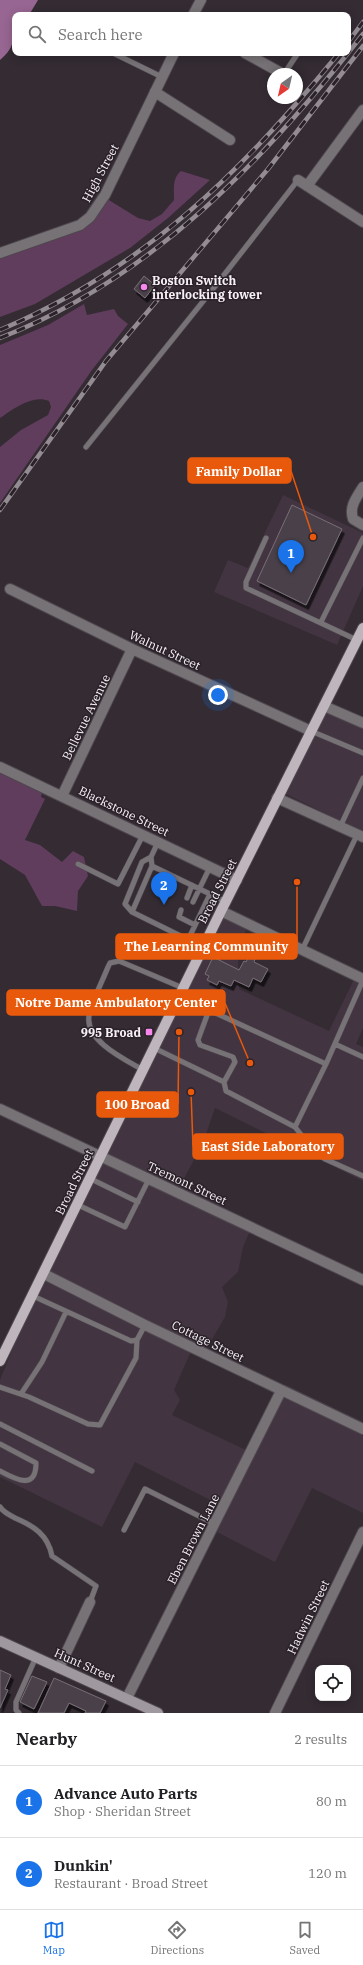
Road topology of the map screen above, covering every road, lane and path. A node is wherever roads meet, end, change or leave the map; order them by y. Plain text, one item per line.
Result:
1 (201, 0) edge
2 (195, 12) edge
3 (119, 56) edge
4 (172, 56) edge
5 (251, 56) edge
6 (296, 56) edge
7 (273, 68) edge
8 (288, 68) edge
9 (162, 77) junction
10 (155, 92) junction
11 (363, 110) edge
12 (230, 140) dead end
13 (298, 180) joint
14 (307, 186) junction
15 (363, 222) edge
16 (0, 253) edge
17 (86, 447) dead end
18 (363, 487) edge
19 (363, 525) edge
20 (266, 538) dead end
21 (363, 538) edge
22 (10, 589) dead end
23 (321, 622) junction
24 (363, 628) edge
25 (357, 640) junction
26 (132, 649) junction
27 (324, 706) junction
28 (363, 723) edge
29 (311, 731) junction
30 (363, 753) edge
31 (0, 767) edge
32 (363, 778) edge
33 (62, 796) junction
34 (277, 798) junction
35 (340, 828) junction
36 (143, 835) junction
37 (360, 836) edge
38 (158, 842) junction
39 (151, 857) junction
40 (78, 864) dead end
41 (152, 866) junction
42 (210, 867) junction
43 (237, 880) junction
44 (192, 885) junction
45 (200, 889) junction
46 (210, 894) junction
47 (187, 898) dead end
48 (193, 902) dead end
49 (226, 902) junction
50 (181, 910) dead end
51 (221, 911) junction
52 (132, 912) junction
53 (188, 914) dead end
54 (185, 920) junction
55 (195, 925) junction
56 (188, 940) junction
57 (203, 947) junction
58 (302, 950) junction
59 (363, 980) edge
60 (182, 991) junction
61 (209, 1010) junction
62 (335, 1044) junction
63 (154, 1048) junction
64 (363, 1057) edge
65 (326, 1064) junction
66 (143, 1070) junction
67 (224, 1082) junction
68 (0, 1109) edge
69 (295, 1127) junction
70 (101, 1156) junction
71 (363, 1176) edge
72 (91, 1178) junction
73 (149, 1179) junction
74 (138, 1202) junction
75 (78, 1205) junction
76 (44, 1274) junction
77 (363, 1280) edge
78 (33, 1296) junction
79 (66, 1312) junction
80 (146, 1325) junction
81 (137, 1340) junction
82 (0, 1361) edge
83 (0, 1387) edge
84 (281, 1391) junction
85 (21, 1394) junction
86 (0, 1424) edge
87 (363, 1429) edge
88 (0, 1444) edge
89 (0, 1471) edge
90 (92, 1471) dead end
91 (0, 1508) edge
92 (215, 1524) junction
93 (124, 1530) dead end
94 (363, 1532) edge
95 (90, 1602) joint
96 (0, 1641) edge
97 (36, 1657) junction
98 (59, 1668) junction
99 (127, 1698) junction
100 (19, 1713) edge
101 (158, 1713) edge
102 (276, 1713) edge

1 - 2 street
3 - 9 lane
4 - 9 street, High Street
5 - 7 street
6 - 8 lane
9 - 10 street, High Street
10 - 12 street
10 - 16 street, High Street
11 - 14 street
13 - 14 street
13 - 17 lane
14 - 15 street
18 - 19 street
20 - 23 lane
21 - 23 lane
22 - 26 street, Walnut Street
23 - 25 lane
24 - 25 main road, Broad Street
25 - 27 main road, Broad Street
26 - 29 street, Walnut Street
26 - 33 street, Bellevue Avenue
27 - 28 street
27 - 29 main road, Broad Street
29 - 30 lane
29 - 34 main road, Broad Street
31 - 33 street, Blackstone Street
32 - 35 lane
33 - 36 street, Blackstone Street
34 - 35 street
34 - 43 main road, Broad Street
35 - 37 street
36 - 38 street, Blackstone Street
36 - 40 lane
37 - 58 lane
38 - 39 lane
38 - 42 street, Blackstone Street
39 - 41 lane
39 - 52 lane
41 - 44 lane
41 - 52 lane
42 - 43 street, Blackstone Street
42 - 45 lane
43 - 49 main road, Broad Street
44 - 45 lane
44 - 47 lane
45 - 46 lane
45 - 48 lane
46 - 49 lane
46 - 55 lane
49 - 51 main road, Broad Street
50 - 54 lane
51 - 57 main road, Broad Street
51 - 58 street
52 - 56 lane
53 - 54 lane
54 - 55 lane
55 - 56 lane
56 - 57 lane
57 - 60 main road, Broad Street
58 - 59 street
59 - 62 lane
60 - 61 lane
60 - 63 main road, Broad Street
60 - 66 lane
61 - 65 lane
61 - 67 lane
62 - 64 lane
62 - 65 lane
63 - 66 main road, Broad Street
63 - 67 lane
65 - 69 lane
66 - 70 main road, Broad Street
67 - 69 lane
68 - 70 street, Tremont Street
69 - 71 lane
70 - 72 main road, Broad Street
70 - 73 street, Tremont Street
72 - 74 lane
72 - 75 main road, Broad Street
73 - 74 lane
73 - 77 street, Tremont Street
74 - 75 lane
75 - 76 main road, Broad Street
76 - 78 main road, Broad Street
76 - 80 street, Cottage Street
78 - 79 lane
78 - 82 main road, Broad Street
79 - 81 lane
79 - 85 lane
80 - 81 lane
80 - 84 street, Cottage Street
81 - 85 lane
83 - 85 lane
84 - 87 street, Cottage Street
84 - 92 street, Eben Brown Lane
86 - 90 lane
88 - 89 lane
91 - 95 lane
92 - 93 lane
92 - 99 street, Eben Brown Lane
94 - 102 street, Hadwin Street
95 - 98 street
96 - 97 main road, Hunt Street
97 - 98 main road, Hunt Street
97 - 100 lane
98 - 99 main road, Hunt Street
99 - 101 main road, Hunt Street

